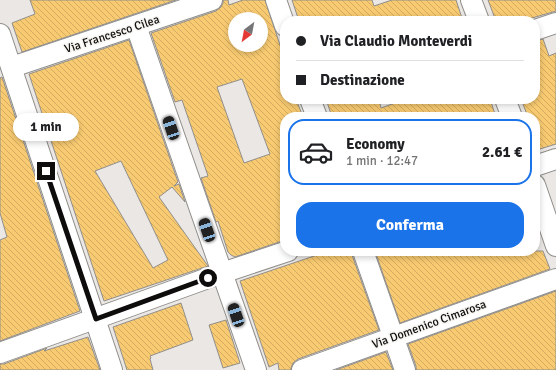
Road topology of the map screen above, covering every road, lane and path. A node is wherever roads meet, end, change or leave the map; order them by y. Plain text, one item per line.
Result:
1 (212, 0) edge
2 (276, 0) edge
3 (471, 0) edge
4 (282, 16) edge
5 (477, 16) edge
6 (556, 23) edge
7 (136, 26) junction
8 (540, 28) edge
9 (0, 34) edge
10 (12, 67) junction
11 (556, 159) edge
12 (540, 164) edge
13 (540, 200) edge
14 (556, 246) edge
15 (280, 254) edge
16 (365, 256) edge
17 (222, 273) junction
18 (556, 279) edge
19 (96, 319) junction
20 (394, 337) junction
21 (0, 353) edge
22 (112, 370) edge
23 (256, 370) edge
24 (302, 370) edge
25 (405, 370) edge

1 - 7 street, Via Francesco Cilea
2 - 4 street
3 - 5 street
6 - 8 street
7 - 10 street, Via Francesco Cilea
7 - 17 street
9 - 10 street
10 - 19 street
11 - 12 street
13 - 14 street
15 - 17 street
16 - 20 street
17 - 19 street
17 - 23 street
18 - 20 street, Via Domenico Cimarosa
19 - 21 street
19 - 22 street
20 - 24 street, Via Domenico Cimarosa
20 - 25 street

